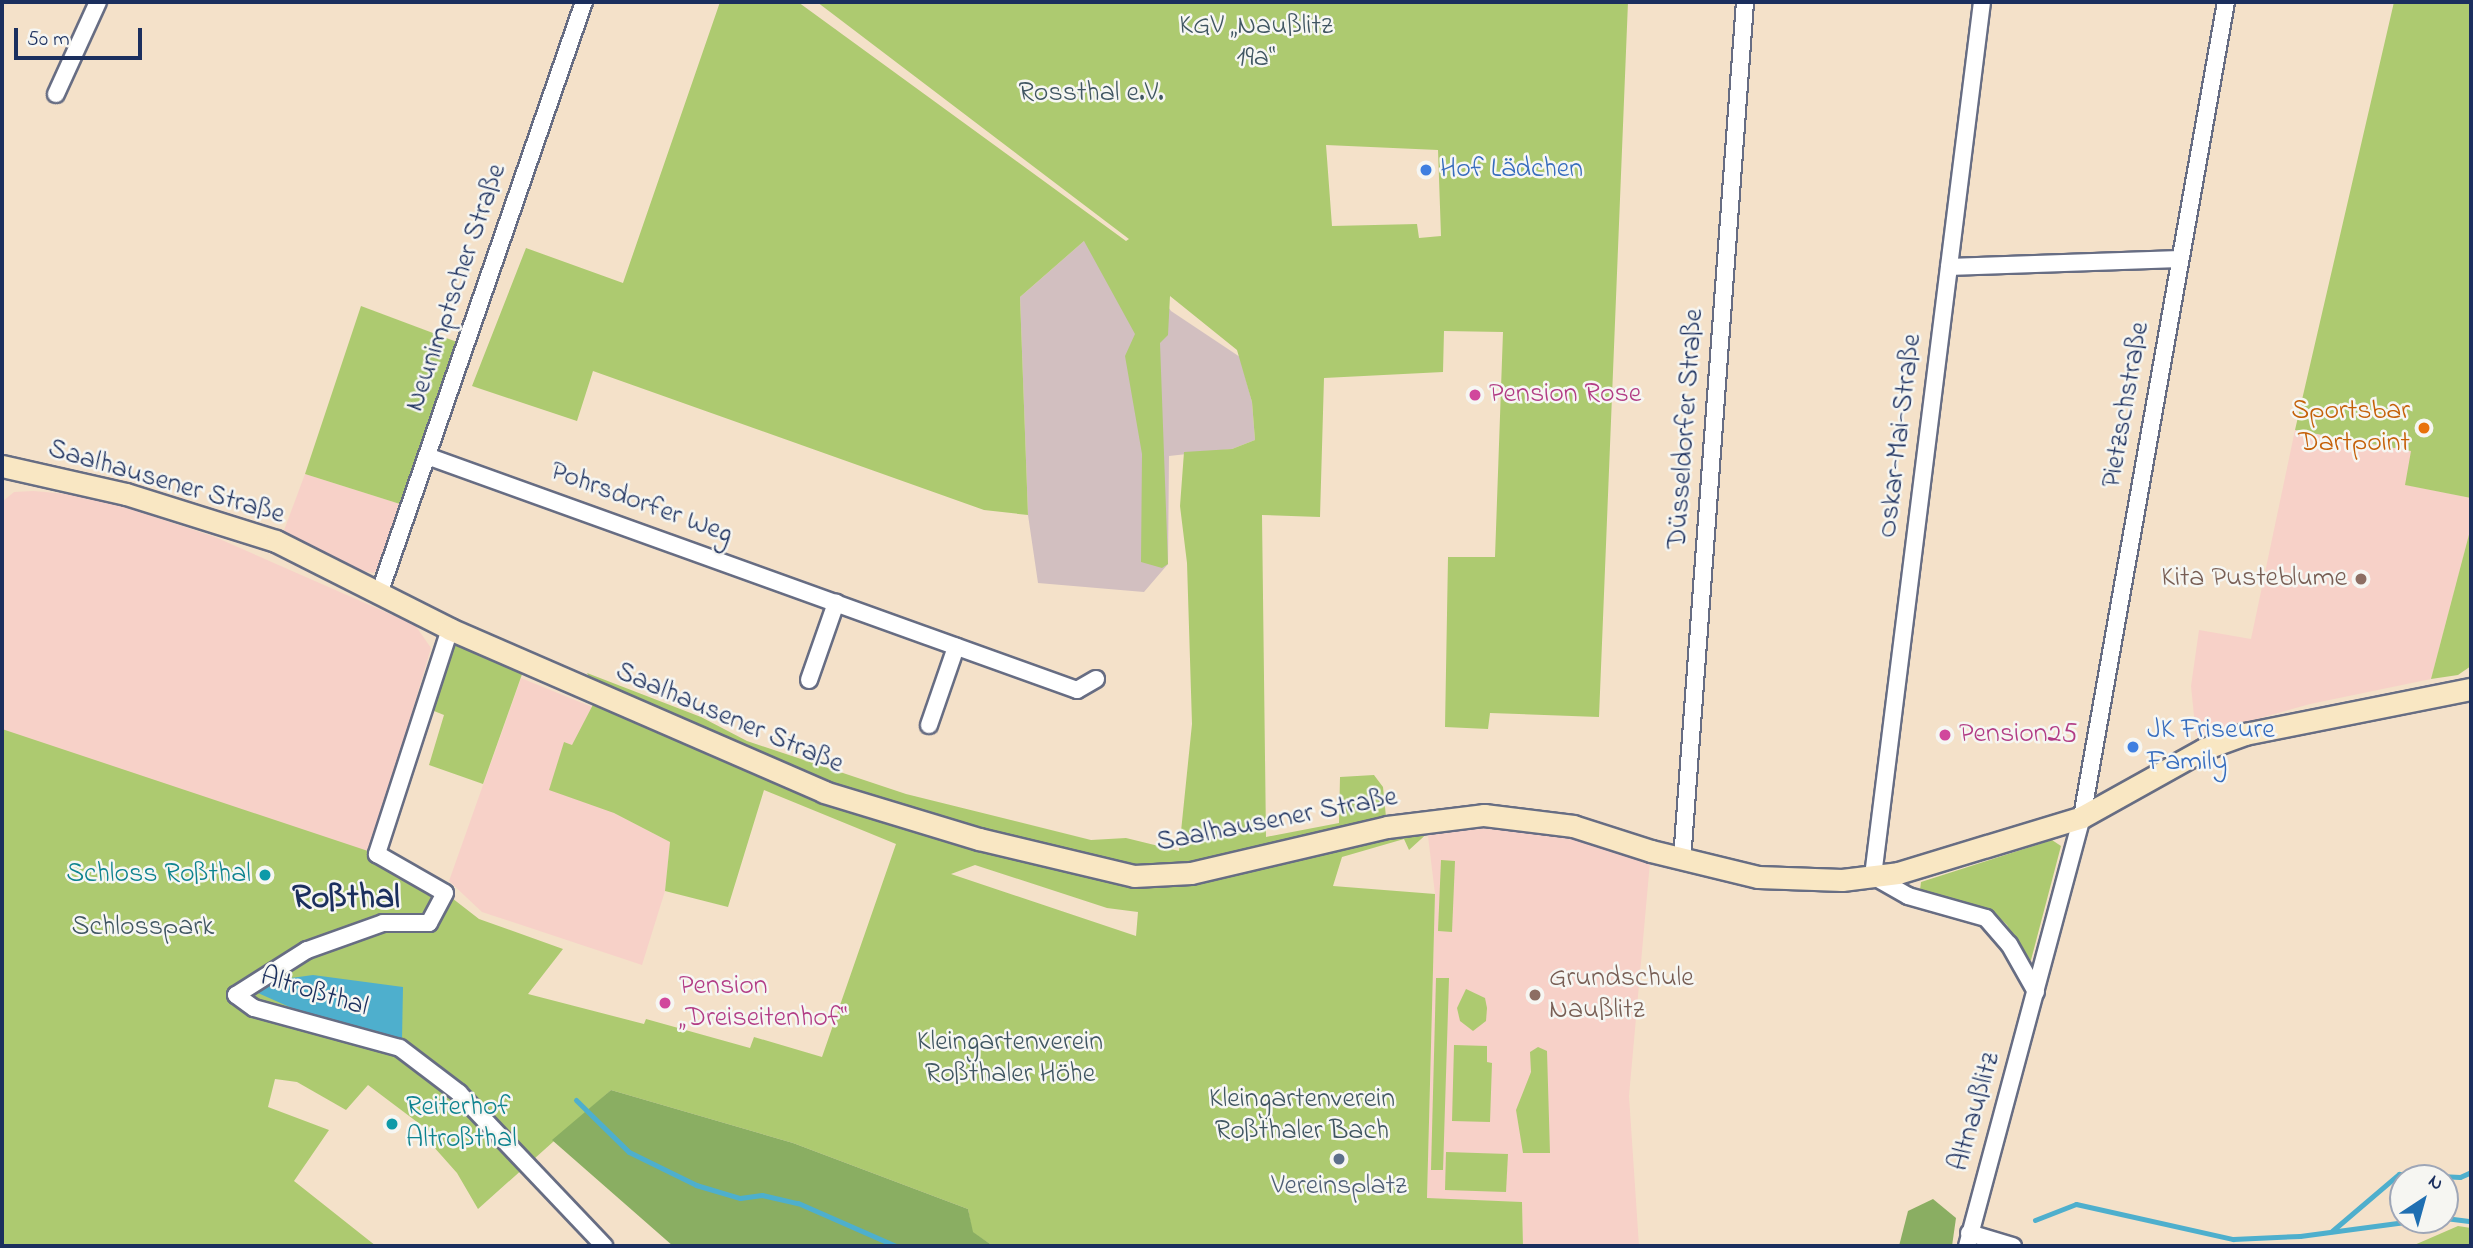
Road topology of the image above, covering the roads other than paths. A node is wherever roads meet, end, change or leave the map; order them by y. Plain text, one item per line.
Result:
1 (98, 2) edge
2 (584, 2) edge
3 (1745, 2) edge
4 (1982, 2) edge
5 (2226, 2) edge
6 (57, 94) dead end
7 (2179, 259) junction
8 (1949, 267) junction
9 (428, 456) junction
10 (2, 466) edge
11 (380, 591) junction
12 (836, 603) junction
13 (450, 629) junction
14 (956, 647) junction
15 (1096, 679) dead end
16 (809, 680) dead end
17 (2471, 689) edge
18 (929, 725) dead end
19 (2082, 817) junction
20 (1682, 860) junction
21 (1873, 876) junction
22 (2036, 992) junction
23 (1968, 1240) edge
24 (604, 1246) edge
25 (2013, 1246) edge

1 - 6 street
2 - 9 street, Neunimptscher Straße
3 - 20 street, Düsseldorfer Straße
4 - 8 street, Oskar-Mai-Straße
5 - 7 street, Pietzschstraße
7 - 8 street
7 - 19 street, Pietzschstraße
8 - 21 street, Oskar-Mai-Straße
9 - 11 street, Neunimptscher Straße
9 - 12 street, Pohrsdorfer Weg
10 - 11 street, Saalhausener Straße
11 - 13 street, Saalhausener Straße
12 - 14 street, Pohrsdorfer Weg
12 - 16 street
13 - 20 street, Saalhausener Straße
13 - 24 street, Altroßthal
14 - 15 street, Pohrsdorfer Weg
14 - 18 street
17 - 19 street, Saalhausener Straße
19 - 21 street, Saalhausener Straße
19 - 22 street, Altnaußlitz
20 - 21 street, Saalhausener Straße
21 - 22 street
22 - 23 street, Altnaußlitz
23 - 25 street

